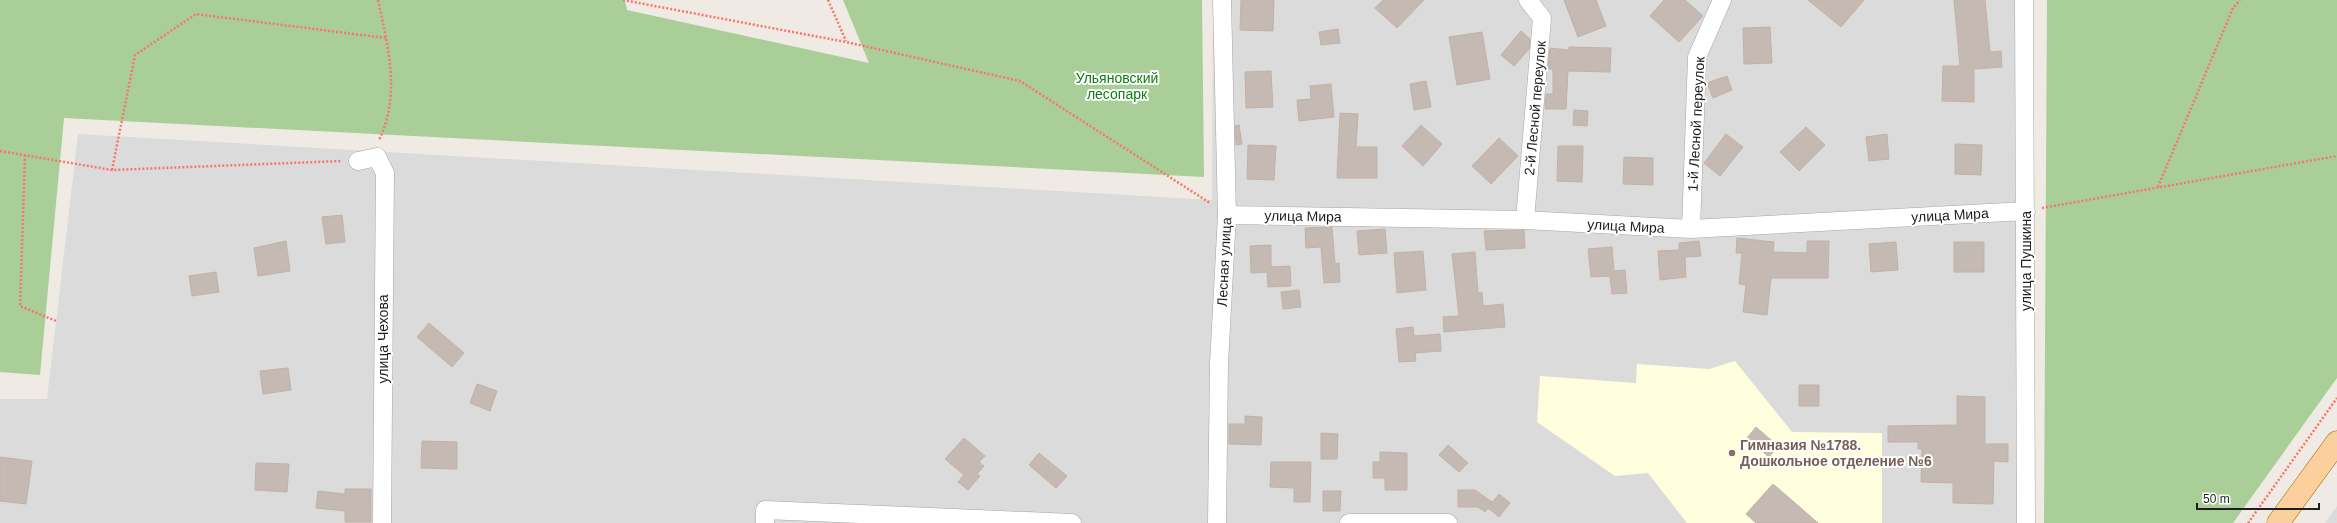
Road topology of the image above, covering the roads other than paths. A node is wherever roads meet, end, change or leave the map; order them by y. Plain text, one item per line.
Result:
1 (1222, 0) edge
2 (1528, 0) edge
3 (1722, 0) edge
4 (2024, 0) edge
5 (358, 160) road end
6 (2026, 211) junction
7 (1227, 214) junction
8 (1525, 220) junction
9 (1691, 229) junction
10 (2337, 442) edge
11 (382, 523) edge
12 (765, 523) edge
13 (1072, 523) edge
14 (1217, 523) edge
15 (1349, 523) edge
16 (1448, 523) edge
17 (2026, 523) edge
18 (2278, 523) edge

1 - 7 street, Лесная улица
2 - 8 street, 2-й Лесной переулок
3 - 9 street, 1-й Лесной переулок
4 - 6 street, улица Пушкина
5 - 11 street, улица Чехова
6 - 9 street, улица Мира
6 - 17 street, улица Пушкина
7 - 8 street, улица Мира
7 - 14 street, Лесная улица
8 - 9 street, улица Мира
10 - 18 main road
12 - 13 street
15 - 16 street

